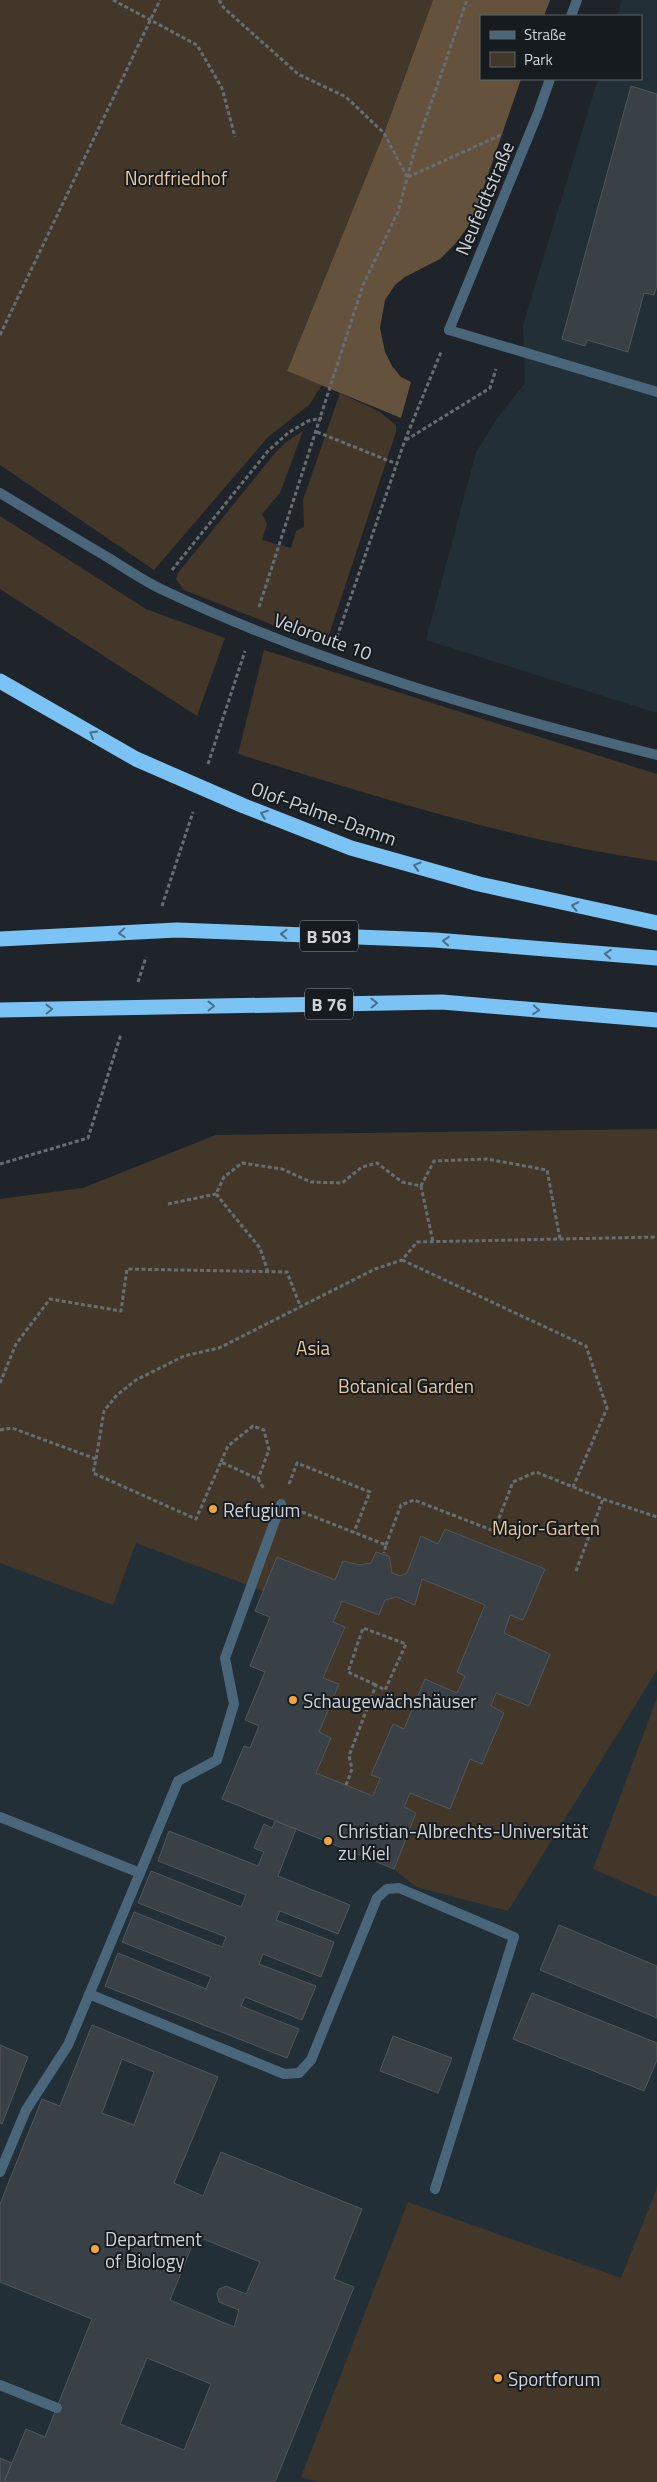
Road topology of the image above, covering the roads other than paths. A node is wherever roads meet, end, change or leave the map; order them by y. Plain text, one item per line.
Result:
1 (577, 0) edge
2 (571, 15) edge
3 (550, 80) edge
4 (657, 392) edge
5 (0, 493) edge
6 (0, 681) edge
7 (657, 755) edge
8 (657, 923) edge
9 (0, 939) edge
10 (657, 958) edge
11 (0, 1010) edge
12 (657, 1020) edge
13 (281, 1504) road end
14 (0, 1817) edge
15 (140, 1873) junction
16 (90, 1994) junction
17 (0, 2172) edge
18 (435, 2189) dead end
19 (0, 2386) edge
20 (57, 2408) dead end

1 - 2 street
3 - 4 street, Neufeldtstraße
5 - 7 street, Veloroute 10
8 -> 6 highway, Olof-Palme-Damm
10 -> 9 highway, B 503
11 -> 12 highway, B 76
13 - 15 street
14 - 15 street
15 - 16 street
16 - 17 street
16 - 18 street
19 - 20 street

